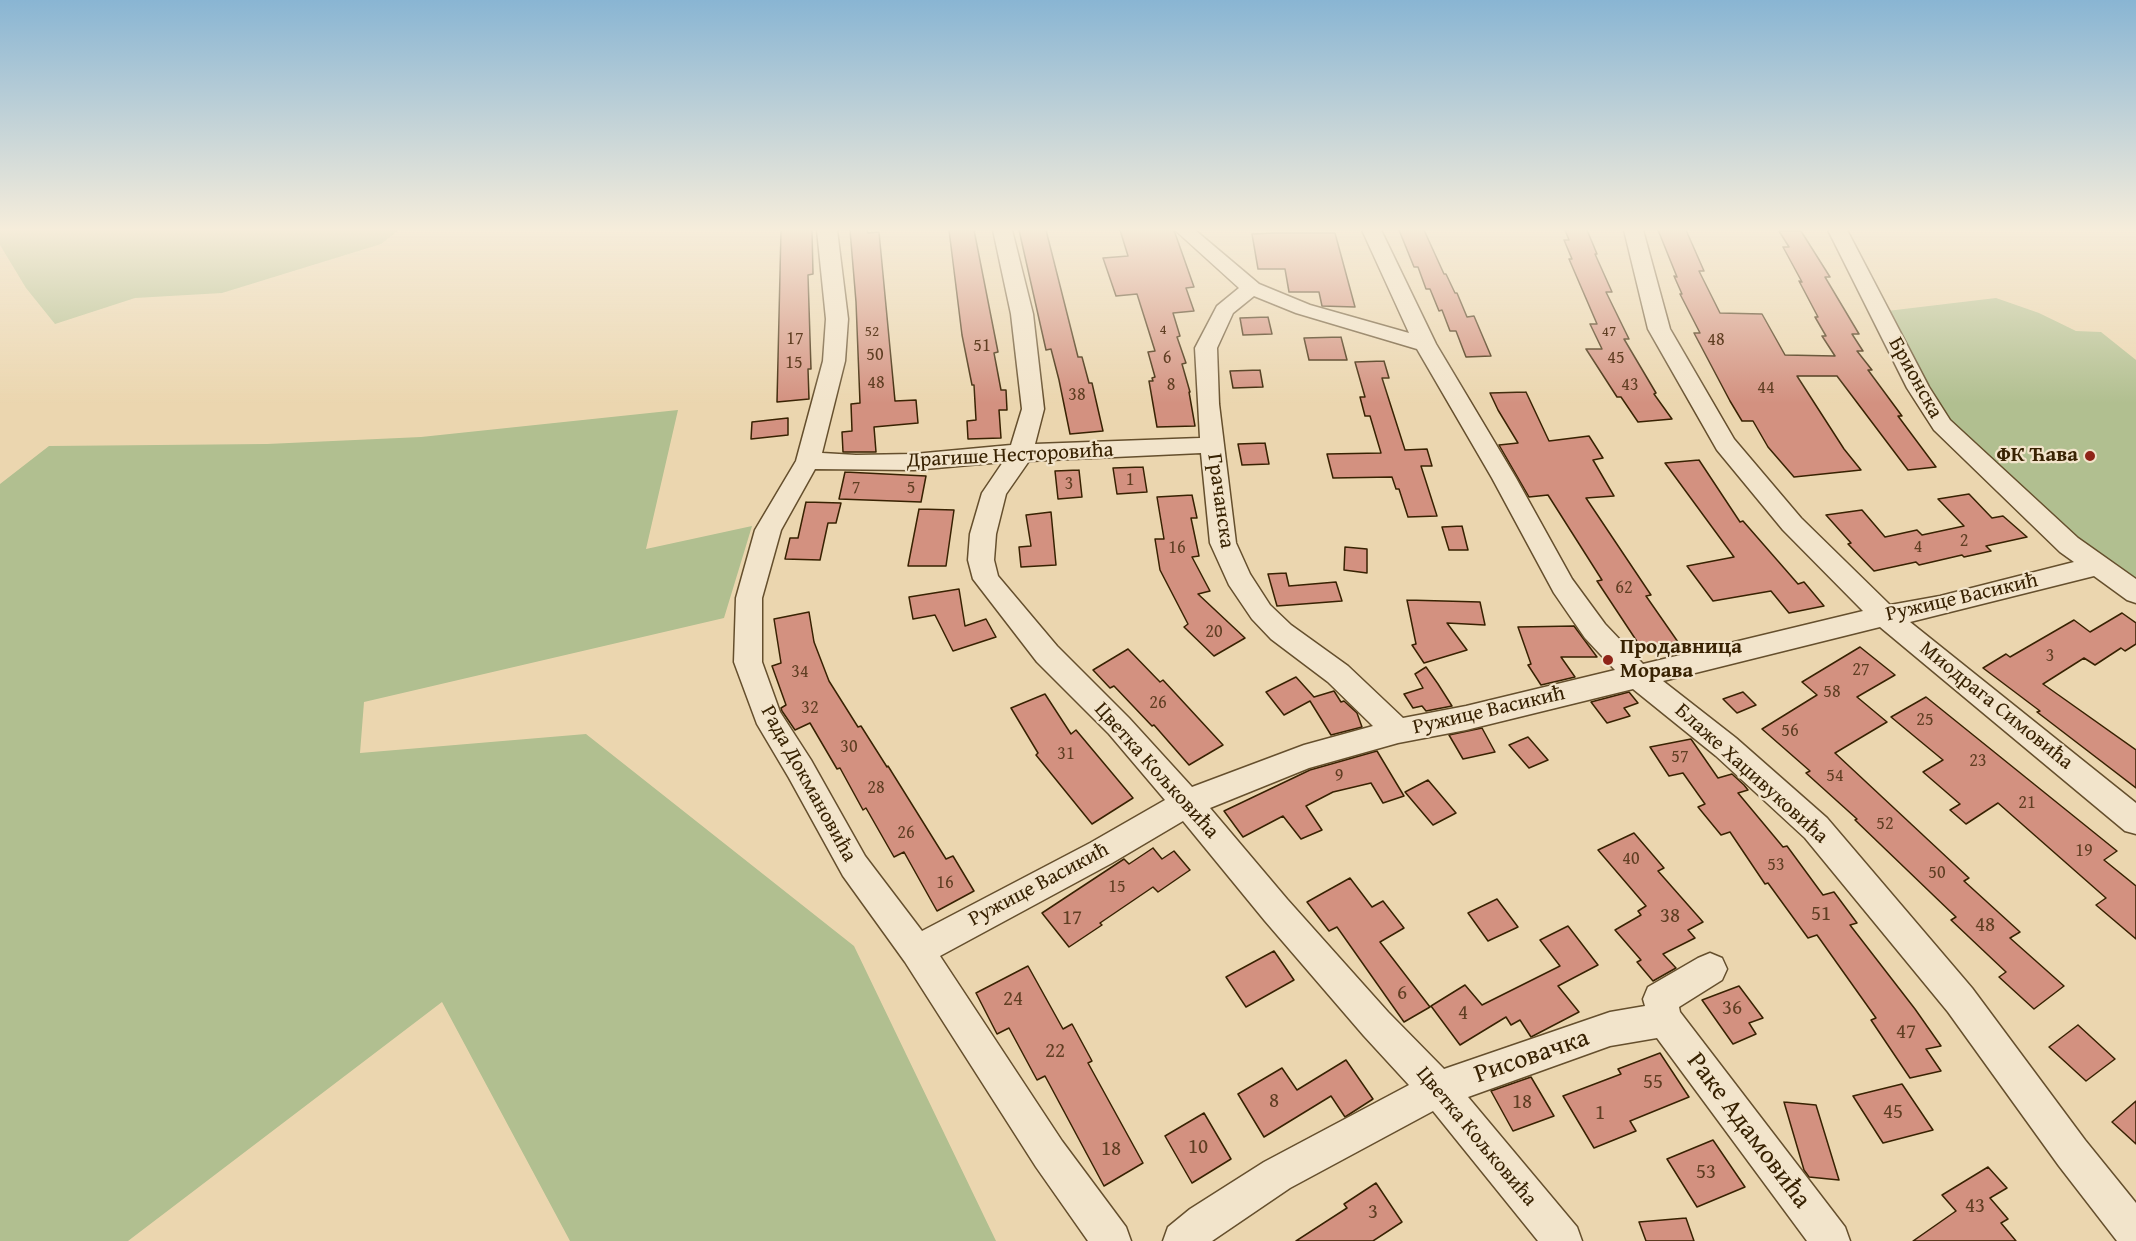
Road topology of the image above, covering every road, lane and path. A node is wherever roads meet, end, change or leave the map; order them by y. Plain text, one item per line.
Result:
1 (834, 288) edge
2 (1016, 288) edge
3 (1252, 288) joint
4 (1399, 288) edge
5 (1648, 288) edge
6 (1867, 288) edge
7 (1425, 344) junction
8 (1212, 445) junction
9 (1020, 455) junction
10 (808, 461) junction
11 (2097, 566) junction
12 (2136, 593) edge
13 (1885, 616) junction
14 (1638, 677) junction
15 (1398, 731) junction
16 (1187, 803) junction
17 (2136, 821) edge
18 (917, 951) junction
19 (1710, 969) dead end
20 (1665, 1020) junction
21 (1438, 1089) junction
22 (2136, 1234) edge
23 (1112, 1241) edge
24 (1182, 1241) edge
25 (1563, 1241) edge
26 (1831, 1241) edge

1 - 10 street, Рада Докмановића
2 - 9 street, Цветка Кољковића
3 - 7 street
3 - 8 street, Грачанска
4 - 7 street, Блаже Хаџивуковића
5 - 13 street, Миодрага Симовића
6 - 11 street, Брионска
7 - 14 street, Блаже Хаџивуковића
8 - 9 street, Драгише Несторовића
8 - 15 street, Грачанска
9 - 10 street, Драгише Несторовића
9 - 16 street, Цветка Кољковића
10 - 18 street, Рада Докмановића
11 - 12 street, Брионска
11 - 13 street, Ружице Васикић
13 - 14 street, Ружице Васикић
13 - 17 street, Миодрага Симовића
14 - 15 street, Ружице Васикић
14 - 22 street, Блаже Хаџивуковића
15 - 16 street, Ружице Васикић
16 - 18 street, Ружице Васикић
16 - 21 street, Цветка Кољковића
18 - 23 street, Рада Докмановића
19 - 20 street
20 - 21 street, Рисовачка
20 - 26 street, Раке Адамовића
21 - 24 street, Рисовачка
21 - 25 street, Цветка Кољковића

